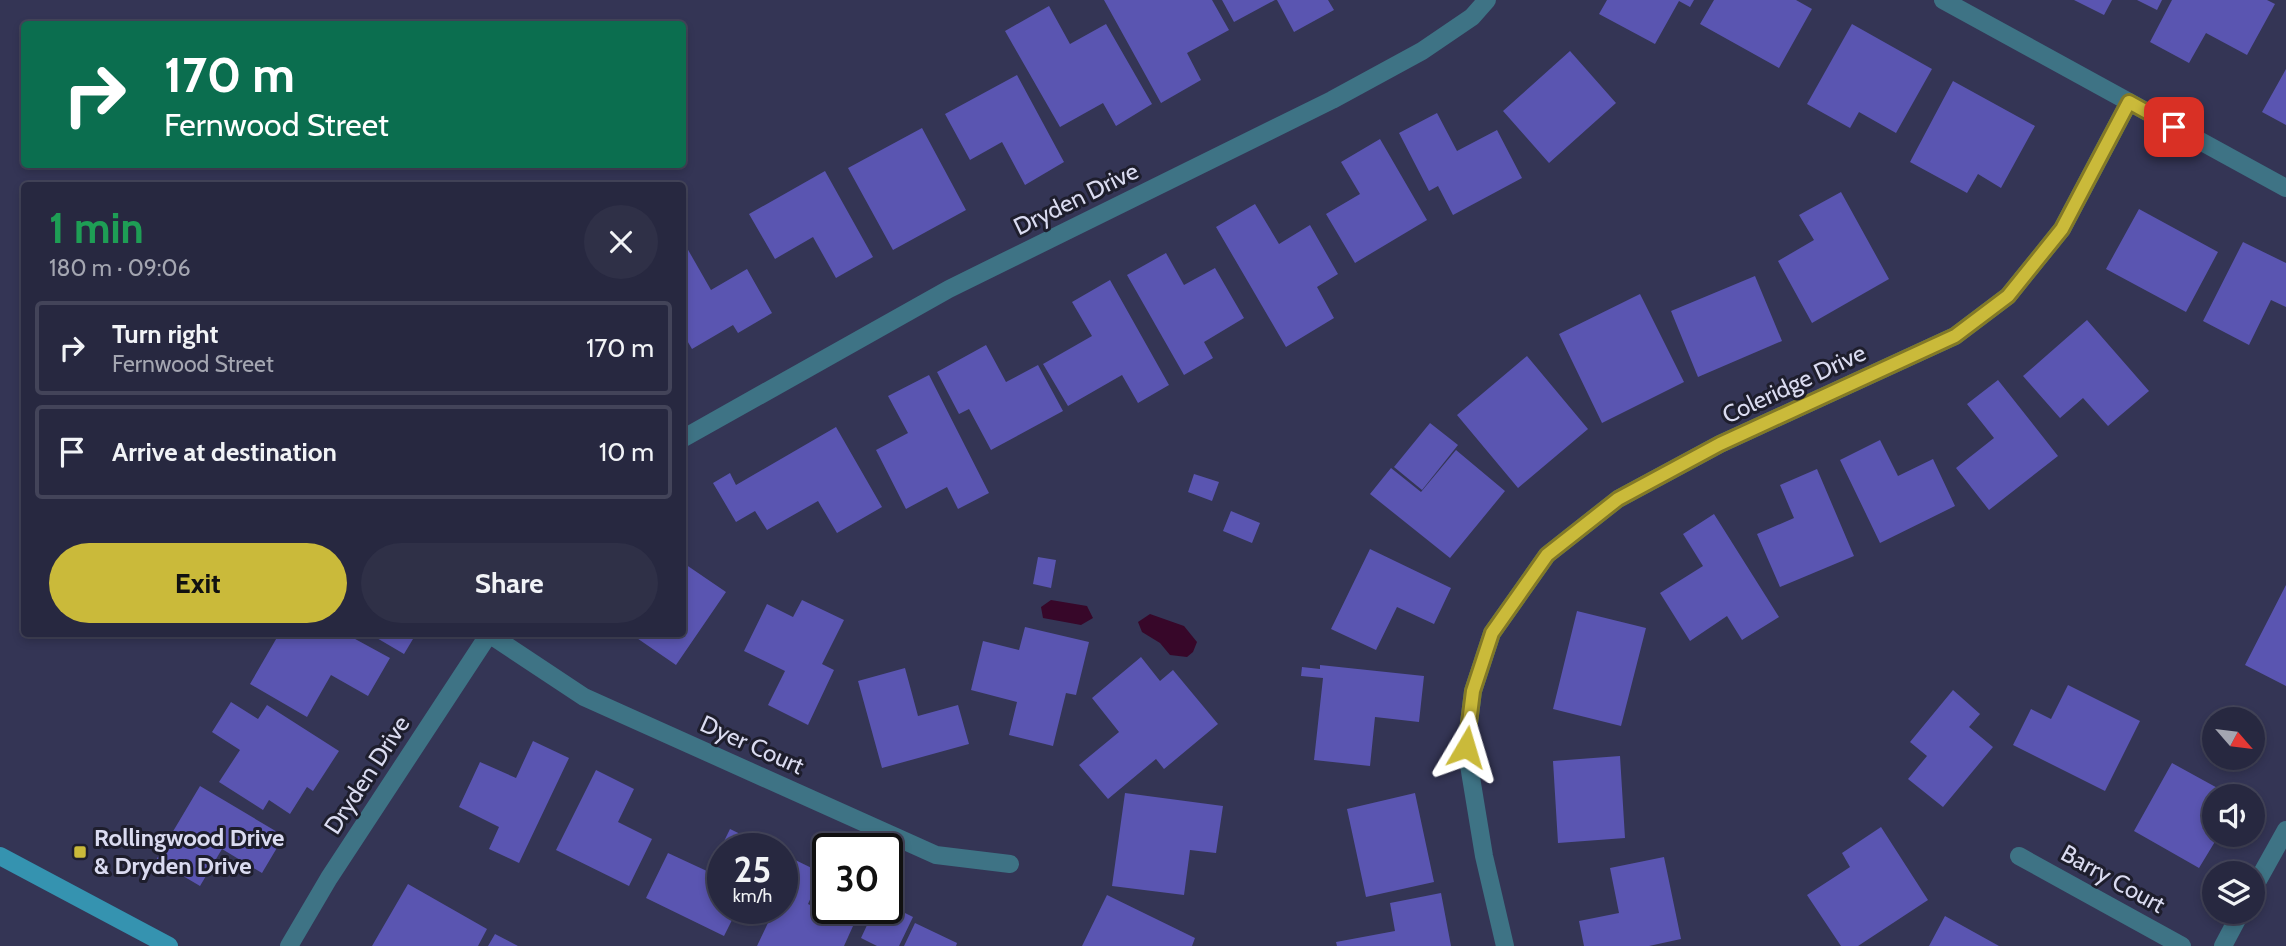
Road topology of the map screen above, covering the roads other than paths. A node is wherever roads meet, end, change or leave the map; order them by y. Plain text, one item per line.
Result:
1 (1487, 0) edge
2 (1943, 0) edge
3 (2129, 102) junction
4 (2286, 188) edge
5 (686, 437) edge
6 (487, 637) edge
7 (494, 637) edge
8 (2286, 830) edge
9 (0, 856) edge
10 (2019, 856) dead end
11 (1010, 864) dead end
12 (2265, 868) edge
13 (2235, 924) edge
14 (169, 946) edge
15 (289, 946) edge
16 (1505, 946) edge
17 (2182, 946) edge
18 (2223, 946) edge

1 - 5 street, Dryden Drive
2 - 3 street
3 - 4 street
3 - 16 street, Coleridge Drive
6 - 15 street, Dryden Drive
7 - 11 street, Dyer Court
8 - 12 street
9 - 14 street
10 - 17 street, Barry Court
13 - 18 street

